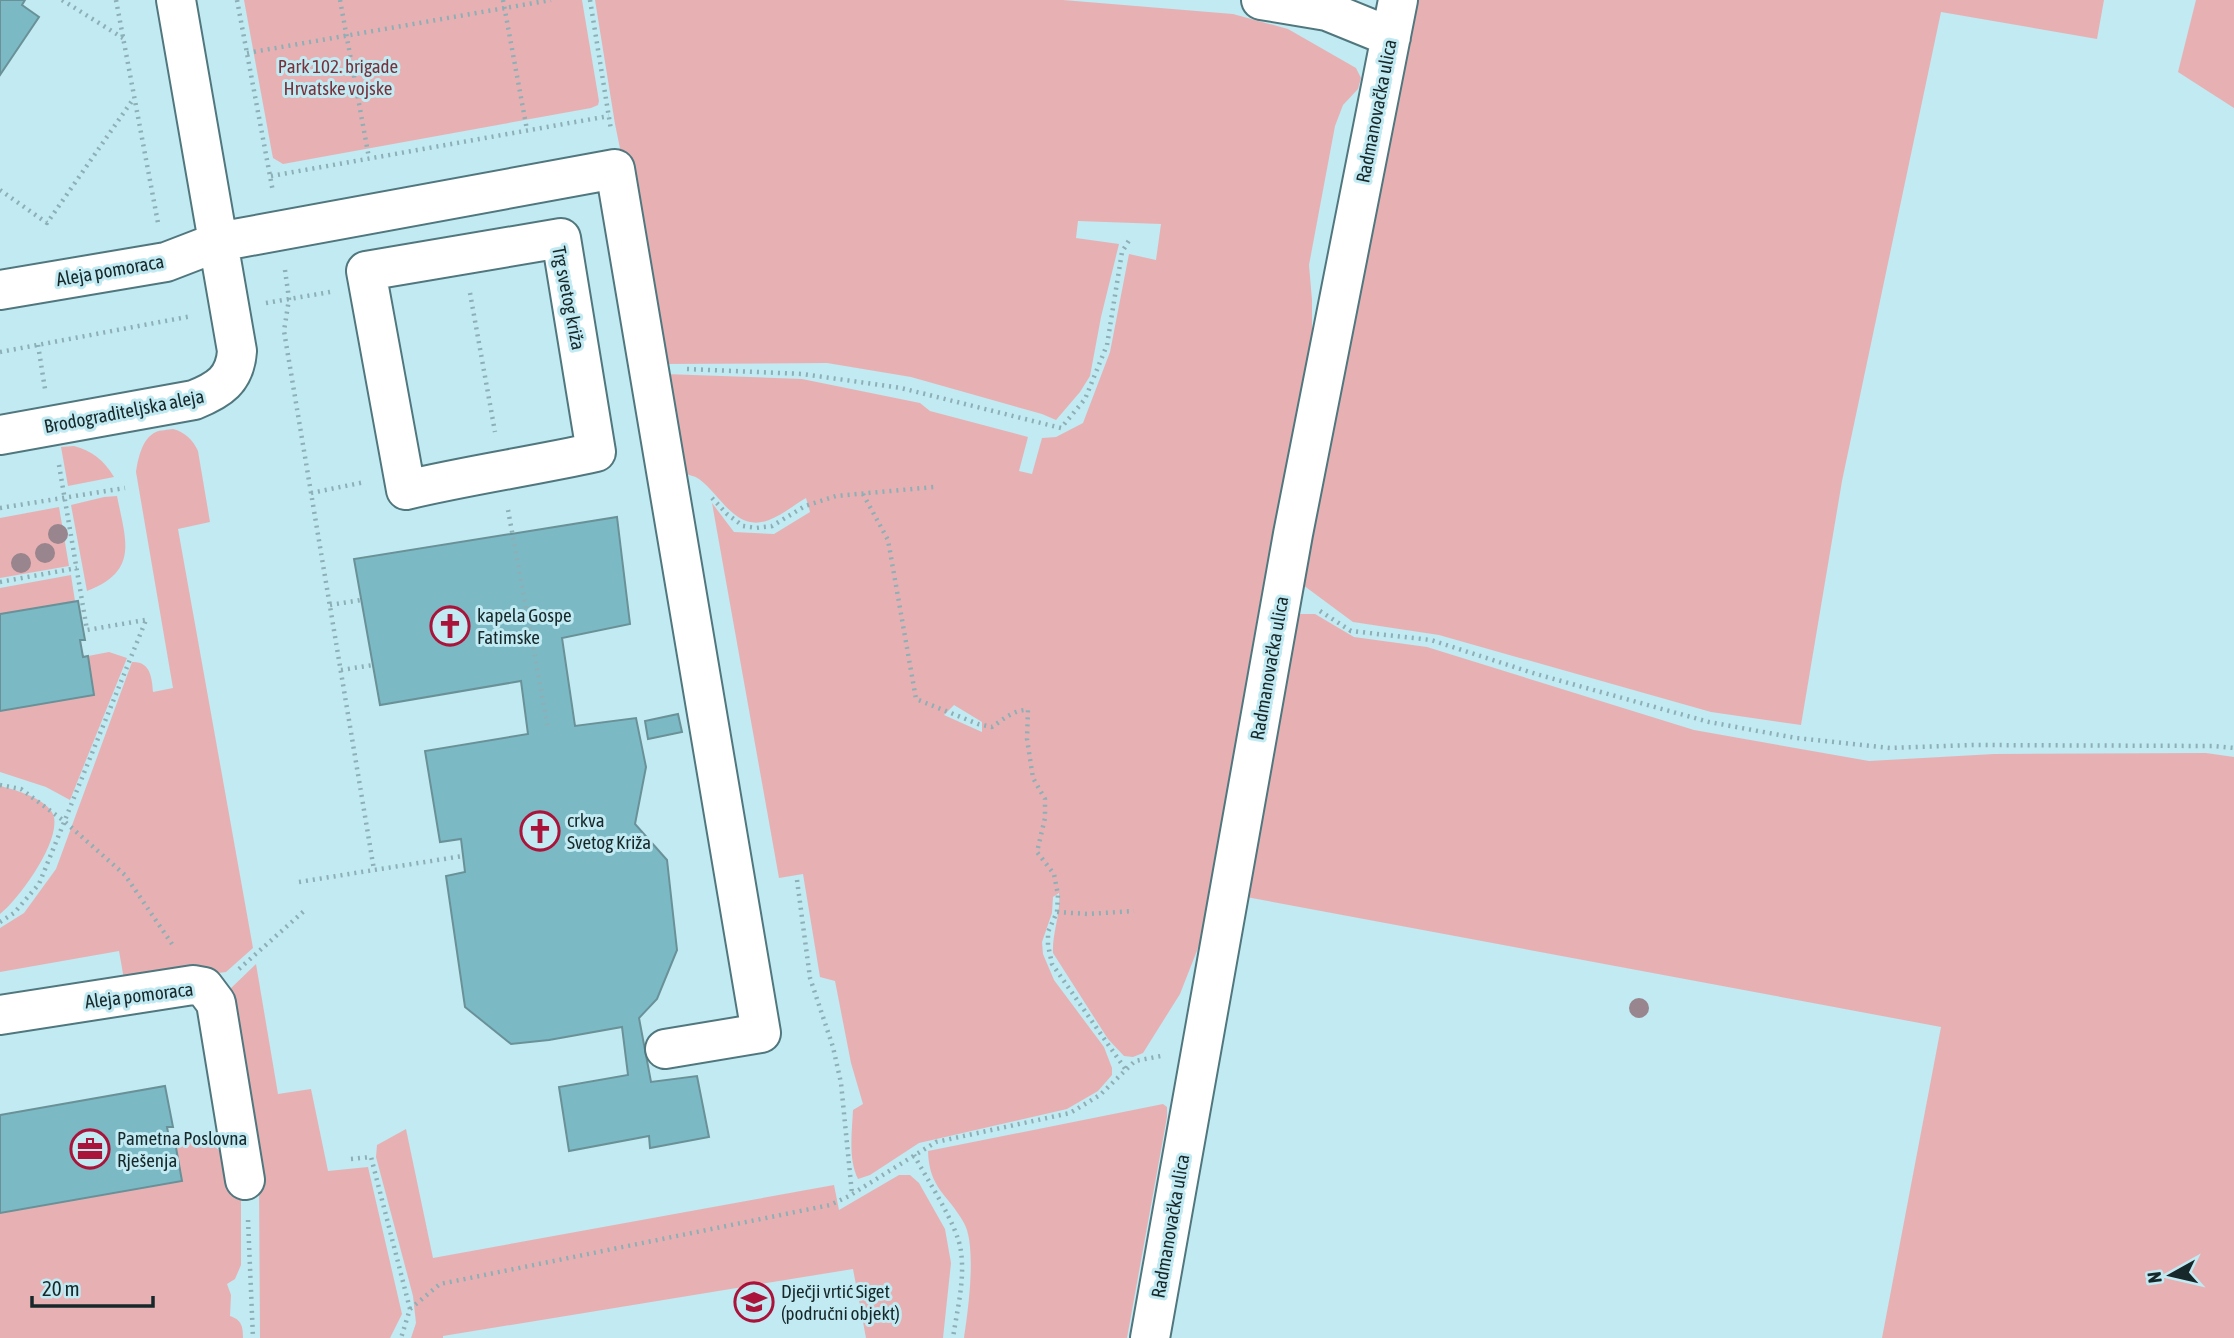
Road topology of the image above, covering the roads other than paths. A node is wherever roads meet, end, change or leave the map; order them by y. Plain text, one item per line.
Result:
1 (176, 0) edge
2 (1261, 0) edge
3 (1398, 0) edge
4 (1391, 37) junction
5 (218, 242) junction
6 (369, 286) joint
7 (0, 290) edge
8 (0, 435) edge
9 (0, 1015) edge
10 (665, 1049) dead end
11 (245, 1180) road end
12 (1150, 1338) edge

1 - 5 street, Brodograditeljska aleja
2 - 4 street
3 - 4 street, Radmanovačka ulica
4 - 12 street, Radmanovačka ulica
5 - 7 street, Aleja pomoraca
5 - 8 street, Brodograditeljska aleja
5 - 10 street, Aleja pomoraca
6 - 6 street, Trg svetog križa
9 - 11 street, Aleja pomoraca

